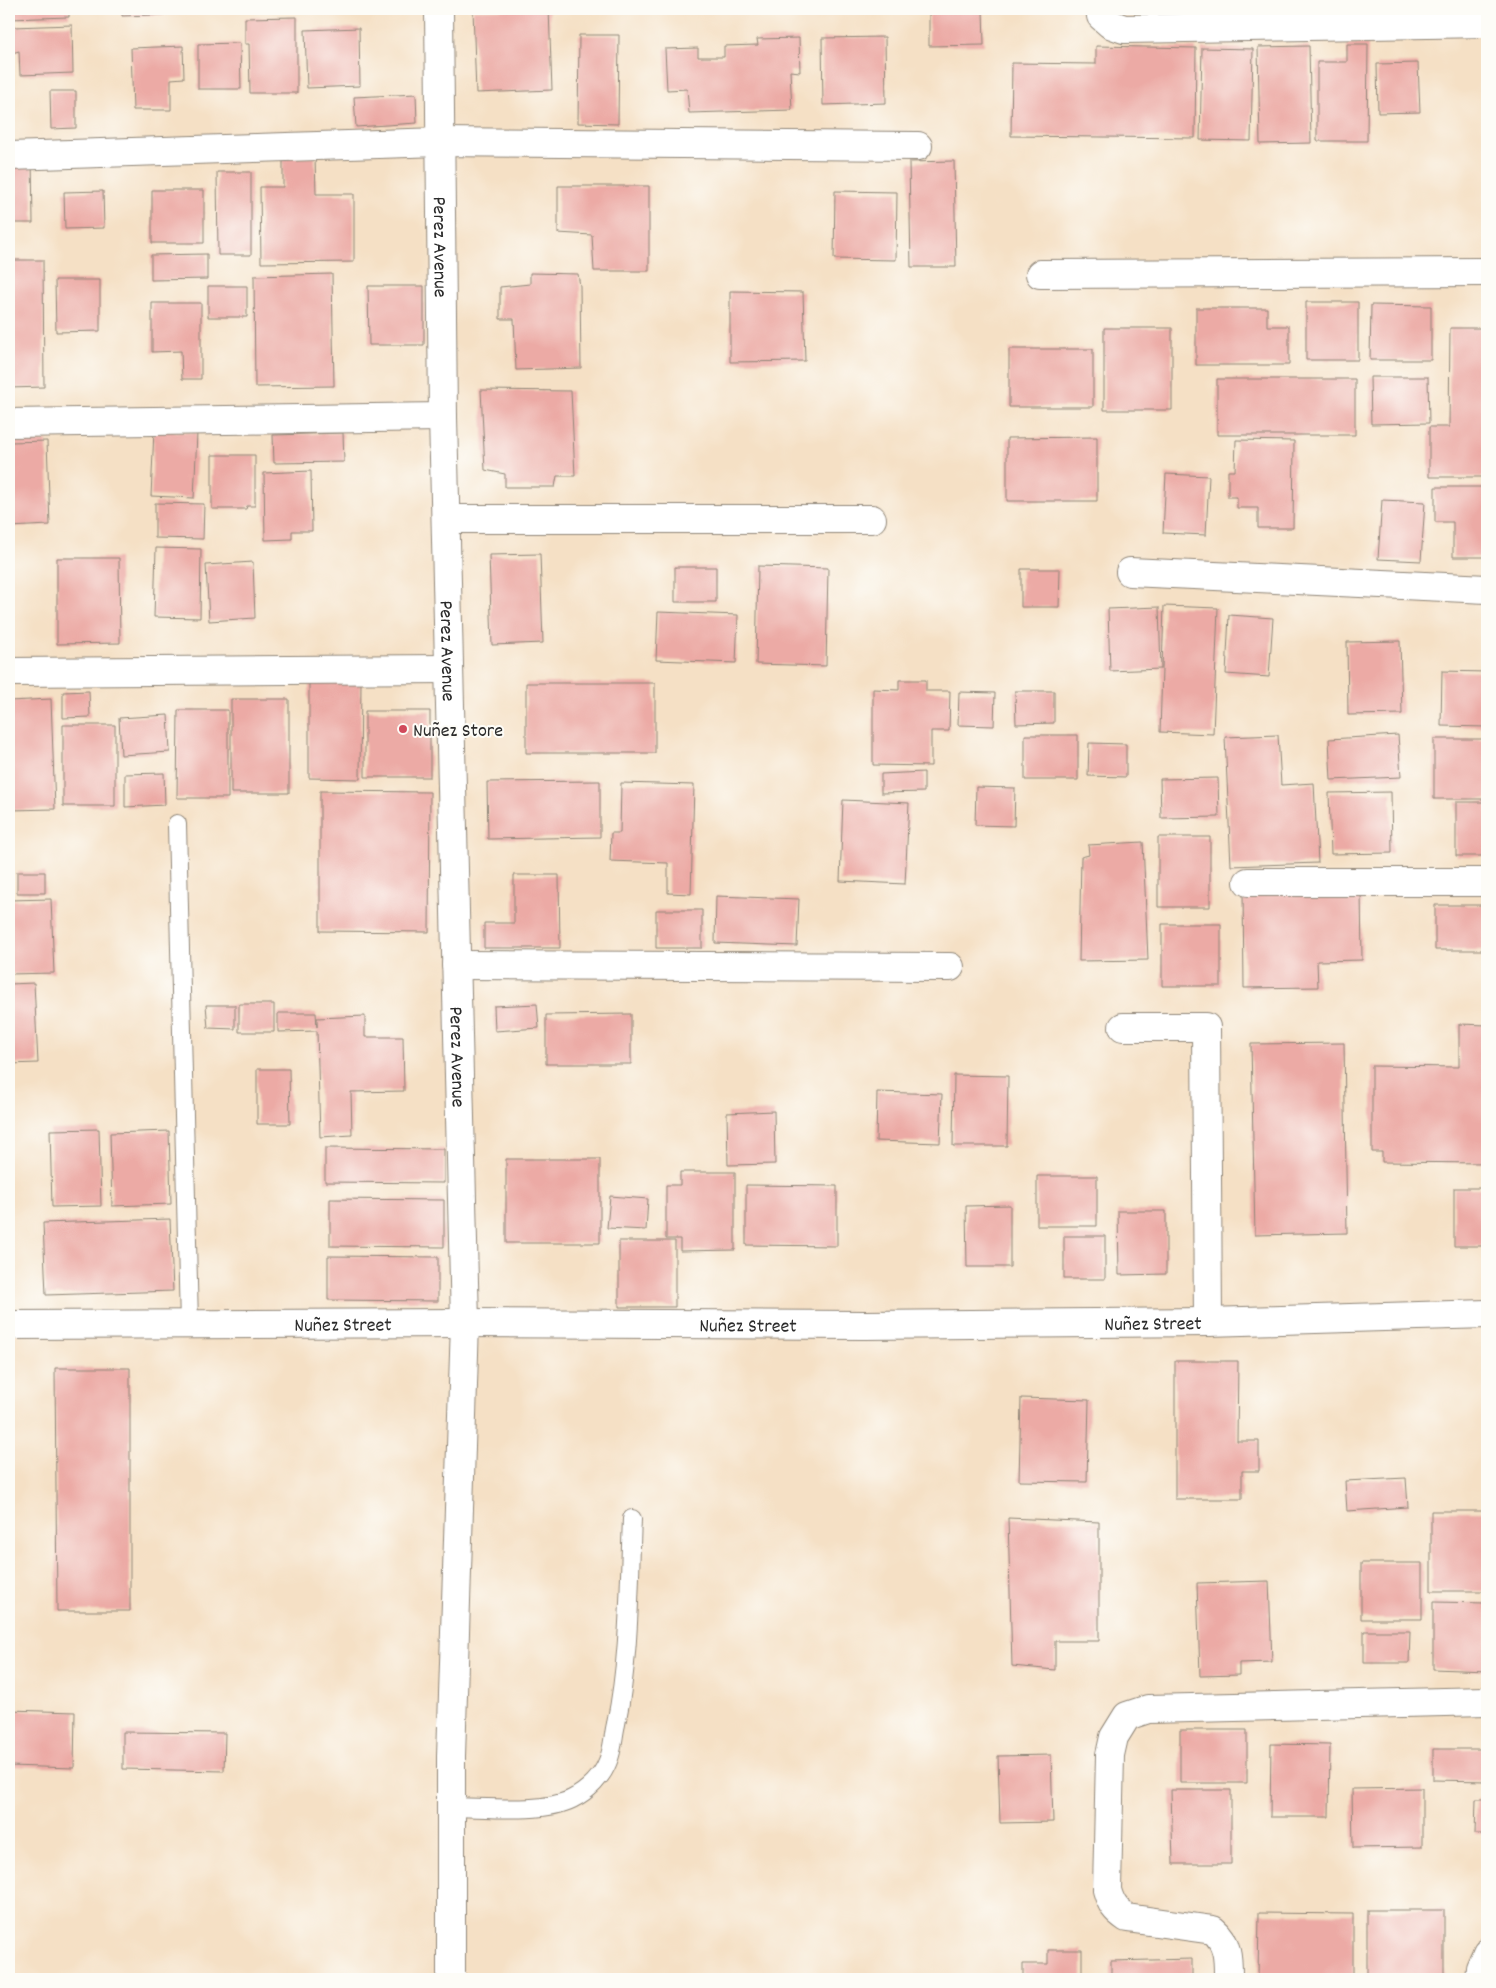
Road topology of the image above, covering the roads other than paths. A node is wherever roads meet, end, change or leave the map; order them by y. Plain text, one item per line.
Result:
1 (438, 9) edge
2 (1100, 9) edge
3 (1487, 23) edge
4 (440, 142) junction
5 (918, 146) dead end
6 (9, 156) edge
7 (1487, 272) edge
8 (1040, 274) dead end
9 (443, 417) junction
10 (9, 423) edge
11 (446, 519) junction
12 (872, 519) dead end
13 (1130, 572) dead end
14 (1487, 589) edge
15 (449, 669) junction
16 (9, 672) edge
17 (178, 824) dead end
18 (1248, 882) dead end
19 (1487, 882) edge
20 (456, 965) junction
21 (950, 967) dead end
22 (1123, 1027) dead end
23 (1487, 1314) edge
24 (1208, 1322) junction
25 (465, 1323) junction
26 (188, 1324) junction
27 (9, 1325) edge
28 (632, 1519) dead end
29 (1487, 1702) edge
30 (451, 1807) junction
31 (1487, 1952) edge
32 (450, 1979) edge
33 (1228, 1979) edge
34 (1479, 1979) edge

1 - 4 street, Perez Avenue
2 - 3 street
4 - 5 street
4 - 6 street
4 - 9 street, Perez Avenue
7 - 8 street
9 - 10 street
9 - 11 street, Perez Avenue
11 - 12 street
11 - 15 street, Perez Avenue
13 - 14 street
15 - 16 street
15 - 20 street, Perez Avenue
17 - 26 lane
18 - 19 street
20 - 21 street
20 - 25 street, Perez Avenue
22 - 24 street
23 - 24 street, Nuñez Street
24 - 25 street, Nuñez Street
25 - 26 street, Nuñez Street
25 - 30 street, Perez Avenue
26 - 27 street, Nuñez Street
28 - 30 lane
29 - 33 street
30 - 32 street, Perez Avenue
31 - 34 street

